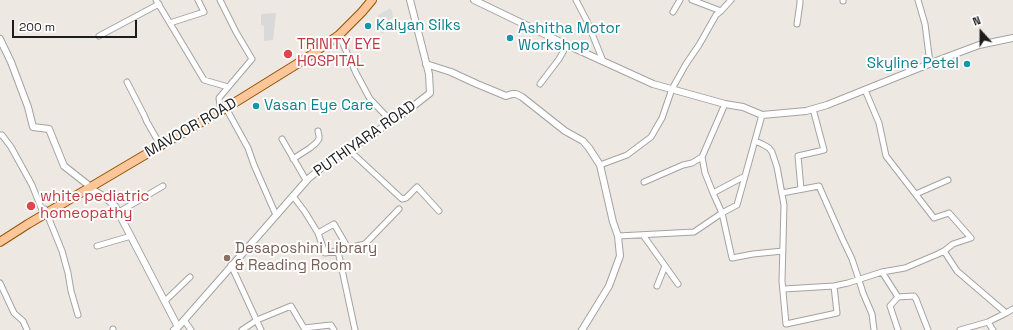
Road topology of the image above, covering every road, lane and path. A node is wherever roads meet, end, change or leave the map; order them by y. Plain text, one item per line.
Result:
1 (198, 0) edge
2 (220, 0) edge
3 (366, 0) edge
4 (372, 0) edge
5 (410, 0) edge
6 (474, 0) edge
7 (583, 0) edge
8 (680, 0) edge
9 (692, 0) edge
10 (731, 0) edge
11 (800, 0) edge
12 (918, 0) edge
13 (481, 1) edge
14 (158, 2) edge
15 (577, 2) edge
16 (721, 11) junction
17 (673, 12) dead end
18 (170, 23) junction
19 (796, 24) dead end
20 (339, 35) junction
21 (99, 36) dead end
22 (1013, 38) edge
23 (0, 39) edge
24 (567, 45) junction
25 (603, 61) junction
26 (930, 63) junction
27 (426, 64) junction
28 (127, 82) dead end
29 (540, 84) dead end
30 (228, 87) junction
31 (672, 89) junction
32 (865, 90) junction
33 (725, 104) junction
34 (223, 107) junction
35 (813, 109) junction
36 (762, 115) junction
37 (391, 121) junction
38 (318, 131) dead end
39 (0, 135) edge
40 (282, 139) dead end
41 (755, 141) junction
42 (158, 142) junction
43 (348, 149) junction
44 (702, 157) junction
45 (294, 159) junction
46 (600, 165) junction
47 (745, 176) junction
48 (306, 180) junction
49 (948, 180) dead end
50 (644, 182) dead end
51 (163, 186) dead end
52 (87, 188) junction
53 (801, 189) junction
54 (713, 193) junction
55 (782, 193) junction
56 (916, 194) junction
57 (293, 196) junction
58 (399, 208) dead end
59 (45, 211) junction
60 (439, 211) dead end
61 (119, 212) junction
62 (722, 213) junction
63 (276, 215) junction
64 (318, 233) junction
65 (643, 235) junction
66 (0, 236) edge
67 (131, 236) junction
68 (618, 236) junction
69 (0, 242) edge
70 (97, 246) dead end
71 (348, 248) junction
72 (338, 251) junction
73 (783, 251) junction
74 (944, 251) junction
75 (231, 265) junction
76 (665, 266) junction
77 (882, 272) junction
78 (190, 277) dead end
79 (859, 280) junction
80 (0, 283) edge
81 (678, 284) dead end
82 (657, 286) dead end
83 (834, 286) junction
84 (784, 289) junction
85 (898, 297) junction
86 (165, 301) junction
87 (1013, 309) edge
88 (1006, 313) junction
89 (78, 314) dead end
90 (184, 320) junction
91 (257, 320) junction
92 (988, 322) junction
93 (786, 324) junction
94 (176, 328) edge
95 (27, 330) edge
96 (191, 330) edge
97 (242, 330) edge
98 (261, 330) edge
99 (334, 330) edge
100 (355, 330) edge
101 (582, 330) edge
102 (787, 330) edge
103 (874, 330) edge
104 (898, 330) edge
105 (928, 330) edge
106 (960, 330) edge
107 (993, 330) edge

1 - 18 street
2 - 30 street
3 - 34 main road, MAVOOR ROAD
4 - 20 main road, MAVOOR ROAD
5 - 27 street, PUTHIYARA ROAD
6 - 13 street
7 - 15 street
8 - 17 street
9 - 16 street
10 - 16 street
11 - 19 street
12 - 26 street
13 - 24 street
14 - 18 street
14 - 21 street
15 - 25 street
16 - 31 street
18 - 30 street
20 - 34 main road, MAVOOR ROAD
20 - 37 street
22 - 26 street
23 - 52 street
24 - 25 street
24 - 29 street
25 - 31 street
26 - 32 street
27 - 37 street, PUTHIYARA ROAD
27 - 46 street
28 - 42 street
30 - 34 street
31 - 33 street
31 - 46 street
32 - 35 street
32 - 56 street
33 - 36 street
33 - 44 street
34 - 42 main road, MAVOOR ROAD
34 - 52 main road, MAVOOR ROAD
34 - 63 street
35 - 36 street
35 - 53 street
36 - 41 street
37 - 43 street, PUTHIYARA ROAD
38 - 45 street
39 - 59 street
40 - 45 street
41 - 47 street
41 - 55 street
42 - 52 main road, MAVOOR ROAD
43 - 48 street, PUTHIYARA ROAD
43 - 60 street
44 - 50 street
44 - 54 street
45 - 48 street
46 - 68 street
47 - 54 street
47 - 62 street
48 - 57 street, PUTHIYARA ROAD
49 - 56 street
51 - 61 street
52 - 59 main road, MAVOOR ROAD
52 - 61 street
53 - 55 street
53 - 79 street
54 - 62 street
55 - 73 street
56 - 74 street
57 - 63 street, PUTHIYARA ROAD
57 - 64 street
58 - 71 street
59 - 66 main road, MAVOOR ROAD
59 - 69 main road, MAVOOR ROAD
59 - 89 street
61 - 67 street
62 - 65 street
62 - 73 street
63 - 75 street, PUTHIYARA ROAD
64 - 71 street
64 - 72 street
65 - 68 street
65 - 76 street
67 - 70 street
67 - 86 street
68 - 101 street
71 - 72 street
72 - 100 street
73 - 84 street
74 - 77 street
74 - 88 street
75 - 90 street, PUTHIYARA ROAD
75 - 91 street
76 - 81 street
76 - 82 street
77 - 79 street
77 - 85 street
78 - 86 street
79 - 83 street
79 - 103 street
80 - 95 street
83 - 84 street
83 - 93 street
84 - 93 street
85 - 104 street
85 - 105 street
86 - 94 street
87 - 88 street
88 - 92 street
90 - 94 street, PUTHIYARA ROAD
90 - 96 street
91 - 97 street
91 - 98 street
91 - 99 street
92 - 106 street
92 - 107 street
93 - 102 street

